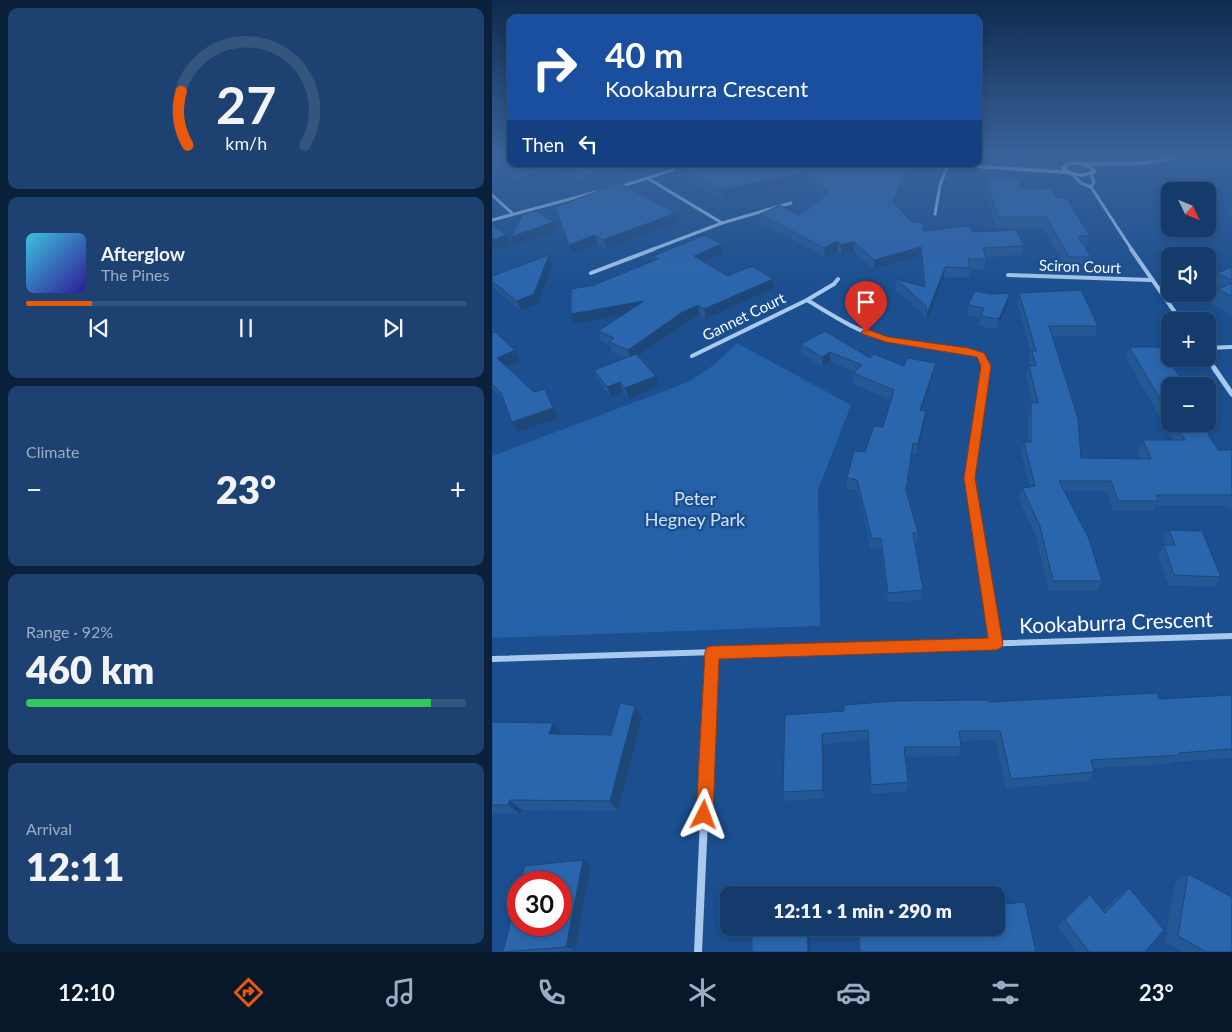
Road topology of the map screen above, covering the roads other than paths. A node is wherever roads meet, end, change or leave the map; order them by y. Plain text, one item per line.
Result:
1 (497, 199) edge
2 (566, 199) edge
3 (683, 199) edge
4 (938, 199) edge
5 (1099, 199) edge
6 (791, 203) dead end
7 (512, 213) junction
8 (935, 214) dead end
9 (492, 220) edge
10 (722, 223) junction
11 (591, 273) dead end
12 (1008, 275) dead end
13 (838, 279) dead end
14 (1151, 280) junction
15 (807, 300) junction
16 (1174, 312) edge
17 (1232, 347) edge
18 (1216, 348) edge
19 (692, 356) dead end
20 (1213, 367) edge
21 (1232, 394) edge
22 (1232, 636) edge
23 (996, 644) junction
24 (712, 652) junction
25 (492, 659) edge
26 (698, 952) edge

1 - 7 street
2 - 7 street
3 - 10 street
4 - 8 street
5 - 14 street
6 - 10 street
7 - 9 street
10 - 11 street
12 - 14 street, Sciron Court
13 - 15 street, Gannet Court
14 - 16 street
15 - 19 street, Gannet Court
15 - 23 street, Gannet Court
17 - 18 street
20 - 21 street
22 - 23 street, Kookaburra Crescent
23 - 24 street, Kookaburra Crescent
24 - 25 street, Kookaburra Crescent
24 - 26 street

